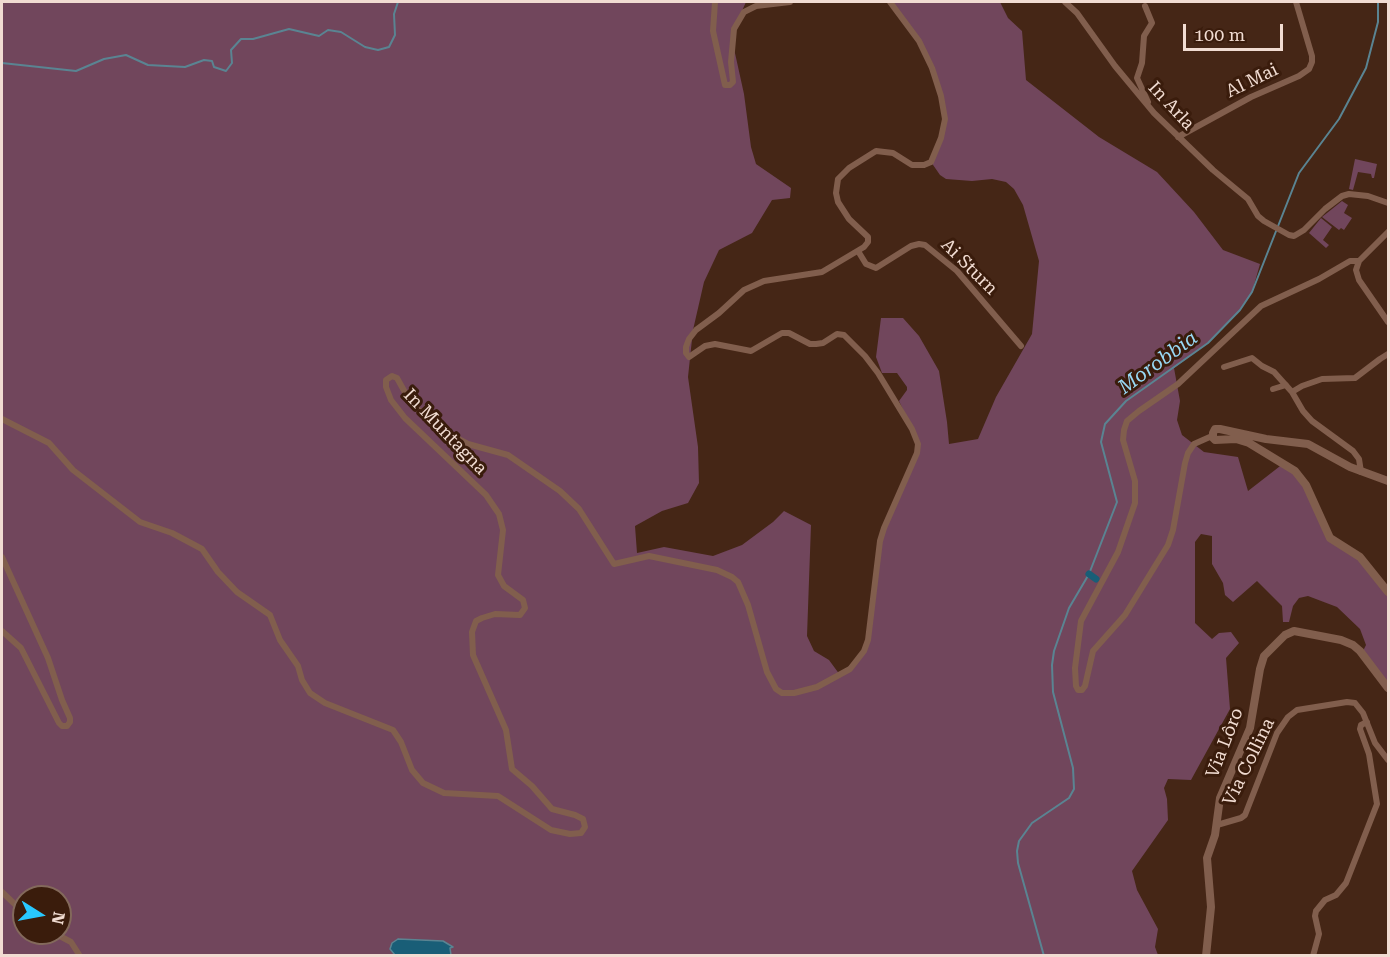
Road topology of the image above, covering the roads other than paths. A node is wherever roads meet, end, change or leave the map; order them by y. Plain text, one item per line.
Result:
1 (715, 2) edge
2 (790, 2) edge
3 (890, 2) edge
4 (1065, 2) edge
5 (1296, 2) edge
6 (1145, 6) dead end
7 (1149, 105) junction
8 (1178, 137) junction
9 (1389, 203) edge
10 (1389, 232) edge
11 (858, 251) junction
12 (1359, 261) junction
13 (1389, 322) edge
14 (1021, 346) dead end
15 (1389, 354) edge
16 (1224, 367) dead end
17 (1286, 385) junction
18 (1273, 389) dead end
19 (1292, 392) junction
20 (2, 419) edge
21 (1212, 434) junction
22 (1361, 472) junction
23 (1389, 481) edge
24 (2, 557) edge
25 (1389, 592) edge
26 (2, 631) edge
27 (1387, 687) edge
28 (1367, 722) junction
29 (1389, 760) edge
30 (1217, 825) junction
31 (1206, 956) edge
32 (1312, 956) edge

1 - 2 street
3 - 11 street
4 - 7 street, In Arla
5 - 8 street, Al Mai
6 - 7 street
7 - 8 street, In Arla
8 - 9 street, In Arla
10 - 12 street
11 - 14 street, Ai Sturn
11 - 20 street, In Muntagna
12 - 13 street
12 - 21 street
15 - 19 street
16 - 17 street
17 - 18 street
17 - 19 street
19 - 22 street
21 - 22 street
21 - 25 street
22 - 23 street
24 - 26 street
27 - 30 street, Via Lôro
28 - 29 street
28 - 30 street, Via Collina
28 - 32 street
30 - 31 street, Via Lôro

